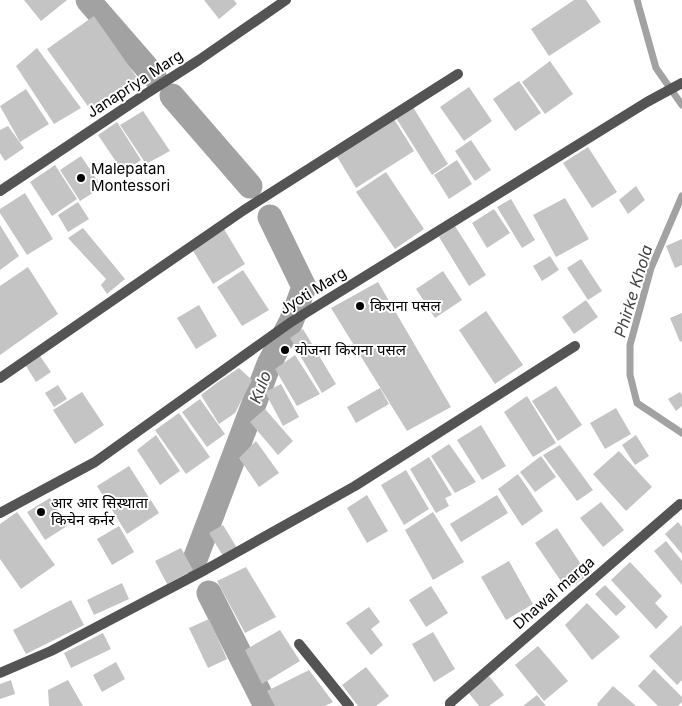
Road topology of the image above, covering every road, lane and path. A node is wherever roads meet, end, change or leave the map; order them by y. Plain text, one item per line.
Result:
1 (286, 0) edge
2 (458, 74) dead end
3 (682, 83) edge
4 (0, 191) edge
5 (575, 346) dead end
6 (0, 378) edge
7 (680, 504) dead end
8 (0, 514) edge
9 (299, 644) dead end
10 (0, 673) edge
11 (349, 706) edge
12 (450, 706) edge

1 - 4 street, Janapriya Marg
2 - 6 street
3 - 8 street, Jyoti Marg
5 - 10 street
7 - 12 street, Dhawal marga
9 - 11 street

